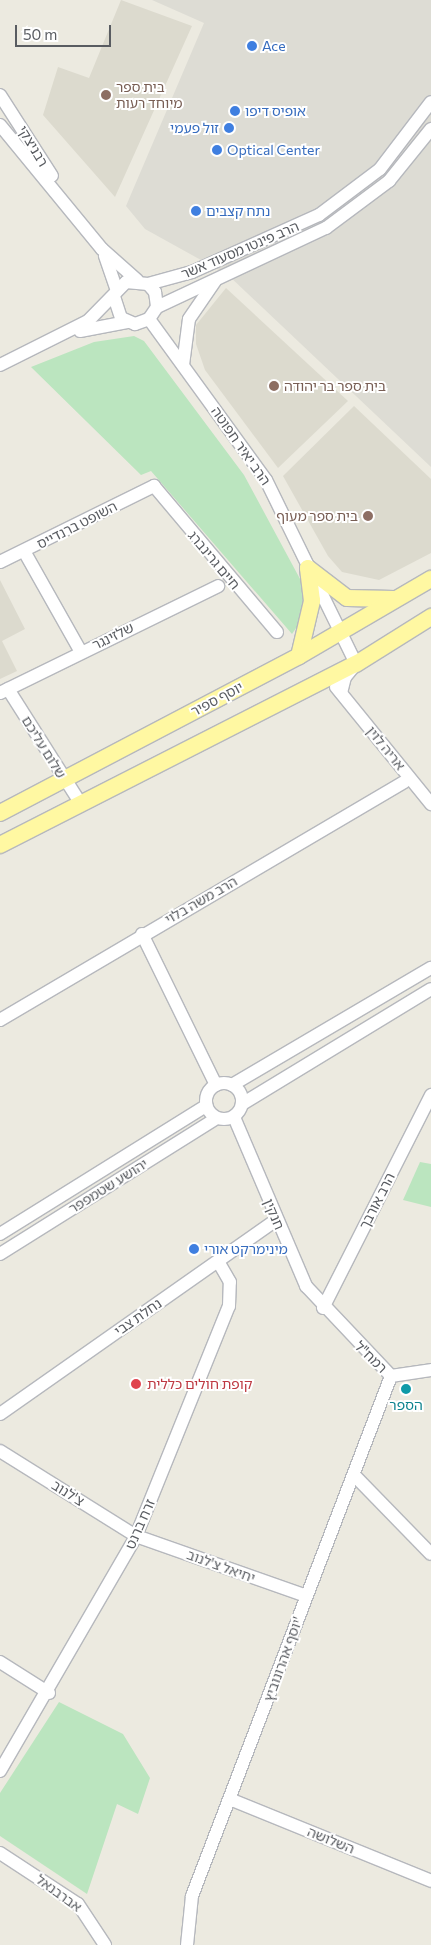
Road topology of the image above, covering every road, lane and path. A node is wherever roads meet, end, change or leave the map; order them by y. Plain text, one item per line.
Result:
1 (0, 95) edge
2 (431, 102) edge
3 (0, 125) edge
4 (431, 129) edge
5 (64, 198) junction
6 (102, 249) junction
7 (218, 277) junction
8 (143, 282) junction
9 (116, 294) junction
10 (157, 307) junction
11 (149, 320) junction
12 (127, 322) junction
13 (52, 341) junction
14 (183, 364) junction
15 (0, 365) edge
16 (154, 486) joint
17 (24, 551) junction
18 (0, 562) edge
19 (308, 568) junction
20 (431, 579) edge
21 (218, 586) dead end
22 (401, 598) junction
23 (431, 617) edge
24 (277, 632) dead end
25 (340, 633) junction
26 (81, 652) junction
27 (299, 656) junction
28 (356, 664) junction
29 (326, 679) junction
30 (4, 691) edge
31 (341, 693) junction
32 (65, 780) junction
33 (404, 782) dead end
34 (82, 804) junction
35 (431, 804) edge
36 (0, 813) edge
37 (0, 845) edge
38 (142, 934) junction
39 (431, 968) edge
40 (431, 990) edge
41 (0, 1020) edge
42 (216, 1085) junction
43 (232, 1085) junction
44 (431, 1095) edge
45 (242, 1104) junction
46 (206, 1106) junction
47 (234, 1117) junction
48 (217, 1118) junction
49 (276, 1220) junction
50 (0, 1234) edge
51 (0, 1254) edge
52 (218, 1260) junction
53 (323, 1308) junction
54 (431, 1370) edge
55 (392, 1376) junction
56 (0, 1414) edge
57 (0, 1450) edge
58 (356, 1477) junction
59 (136, 1536) junction
60 (431, 1554) edge
61 (306, 1596) junction
62 (0, 1662) edge
63 (49, 1693) junction
64 (0, 1771) edge
65 (232, 1800) junction
66 (0, 1853) edge
67 (431, 1881) edge
68 (105, 1945) edge
69 (187, 1945) edge

1 - 5 street, רבניצקי
2 - 8 street, הרב פינטו מסעוד אשר
3 - 5 street, רבניצקי
4 - 7 street, הרב פינטו מסעוד אשר
5 - 6 street, רבניצקי
6 - 8 street, רבניצקי
6 - 9 street, רבניצקי
7 - 10 street, הרב פינטו מסעוד אשר
7 - 14 street
8 - 9 street
8 - 10 street
9 - 12 street
9 - 13 street
10 - 11 street
11 - 12 street
11 - 14 street, הרב יאיר חפוטה
12 - 13 street
13 - 15 street
14 - 19 street, הרב יאיר חפוטה
16 - 17 street, השופט ברנדייס
16 - 24 street, חיים גרינברג
17 - 18 street, השופט ברנדייס
17 - 26 street
19 - 22 main road
19 - 25 street, הרב יאיר חפוטה
19 - 27 main road
20 - 22 main road, יוסף ספיר
21 - 26 street, שלזינגר
22 - 25 main road, יוסף ספיר
23 - 28 main road
25 - 27 main road, יוסף ספיר
25 - 28 street, הרב יאיר חפוטה
26 - 30 street, שלזינגר
27 - 32 main road, יוסף ספיר
28 - 29 main road
28 - 31 street
29 - 31 street, אריה לוין
29 - 34 main road
30 - 32 street, שלום עליכם
31 - 35 street, אריה לוין
32 - 34 street, שלום עליכם
32 - 36 main road, יוסף ספיר
33 - 38 street, הרב משה בלוי
34 - 37 main road
38 - 41 street, הרב משה בלוי
38 - 42 street
39 - 43 street
40 - 45 street
42 - 43 street
42 - 46 street
43 - 45 street
44 - 53 street, הרב אורבך
45 - 47 street
46 - 48 street
46 - 50 street, יהושע שטמפפר
47 - 48 street
47 - 49 street, חנקין
48 - 51 street, יהושע שטמפפר
49 - 52 street, נחלת צבי
49 - 53 street, חנקין
52 - 56 street, נחלת צבי
52 - 59 street, זרח ברנט
53 - 55 street, רמח"ל
54 - 55 street, רמח"ל
55 - 58 street, יוסף אהרונוביץ'
57 - 59 street, צ'לנוב
58 - 60 street
58 - 61 street, יוסף אהרונוביץ'
59 - 61 street, יחיאל צ'לנוב
59 - 63 street, זרח ברנט
61 - 65 street, יוסף אהרונוביץ'
62 - 63 street
63 - 64 street, זרח ברנט
65 - 67 street, השלושה
65 - 69 street, יוסף אהרונוביץ'
66 - 68 street, אברבנאל

